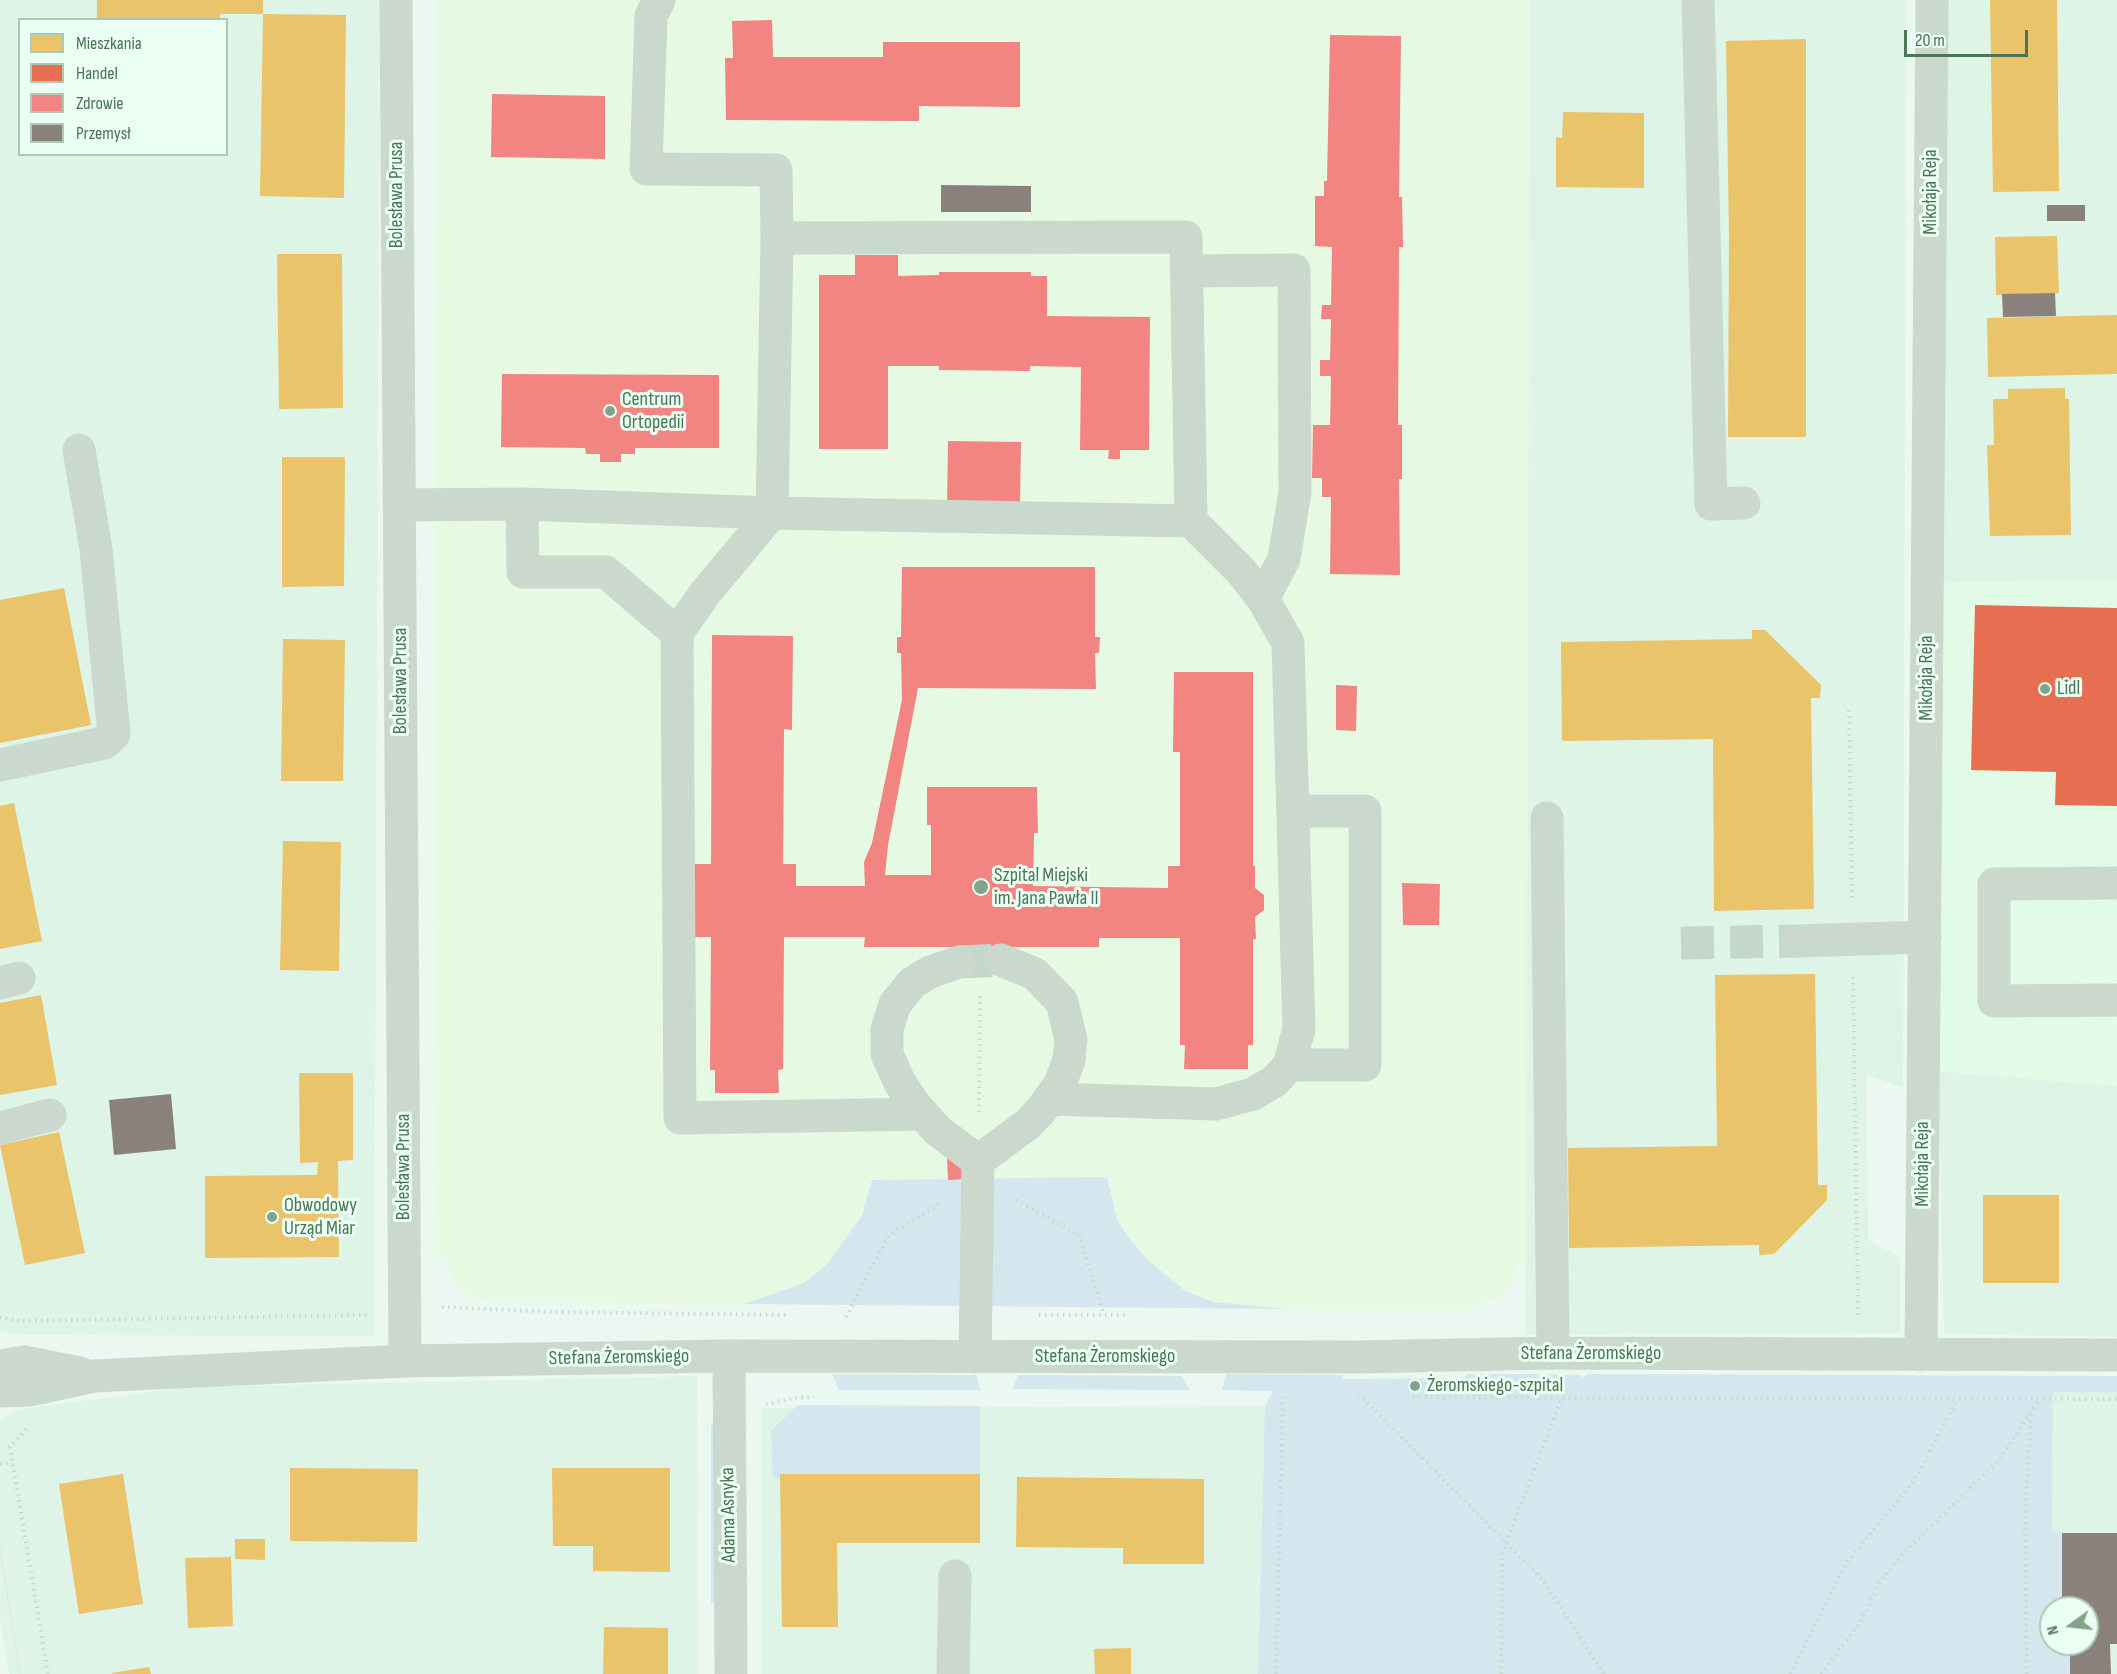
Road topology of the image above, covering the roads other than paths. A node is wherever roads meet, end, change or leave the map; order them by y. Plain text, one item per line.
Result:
1 (396, 0) edge
2 (659, 0) edge
3 (1698, 0) edge
4 (1932, 0) edge
5 (777, 238) junction
6 (1187, 272) junction
7 (79, 450) dead end
8 (1744, 503) dead end
9 (522, 504) junction
10 (400, 505) junction
11 (772, 513) junction
12 (1191, 521) junction
13 (1263, 599) junction
14 (677, 633) junction
15 (0, 765) edge
16 (1293, 811) junction
17 (1547, 818) dead end
18 (2117, 883) edge
19 (1925, 937) junction
20 (1798, 941) tunnel mouth
21 (1001, 960) tunnel mouth
22 (959, 962) tunnel mouth
23 (2117, 1000) edge
24 (1289, 1065) junction
25 (1049, 1099) junction
26 (923, 1114) junction
27 (50, 1115) dead end
28 (0, 1128) edge
29 (979, 1170) junction
30 (1553, 1353) junction
31 (1922, 1355) junction
32 (2117, 1355) edge
33 (729, 1356) junction
34 (975, 1357) junction
35 (405, 1361) junction
36 (13, 1377) edge
37 (955, 1576) dead end
38 (731, 1674) edge
39 (952, 1674) edge

1 - 10 street, Bolesława Prusa
2 - 5 street
3 - 8 street
4 - 19 street, Mikołaja Reja
5 - 6 street
5 - 11 street
6 - 12 street
6 - 13 street
7 - 15 street
9 - 10 street
9 - 11 street
9 - 14 street
10 - 35 street, Bolesława Prusa
11 - 12 street
11 - 14 street
12 - 13 street
13 - 16 street
14 - 26 street
16 - 24 street
16 - 24 street
17 - 30 street
18 - 23 street
19 - 20 street
19 - 31 street, Mikołaja Reja
21 - 25 street
22 - 26 street
24 - 25 street
25 - 29 street
26 - 29 street
27 - 28 street
29 - 34 street
30 - 31 street, Stefana Żeromskiego
30 - 34 street, Stefana Żeromskiego
31 - 32 street, Stefana Żeromskiego
33 - 34 street, Stefana Żeromskiego
33 - 35 street, Stefana Żeromskiego
33 - 38 street, Adama Asnyka
35 - 36 street, Stefana Żeromskiego
37 - 39 street

